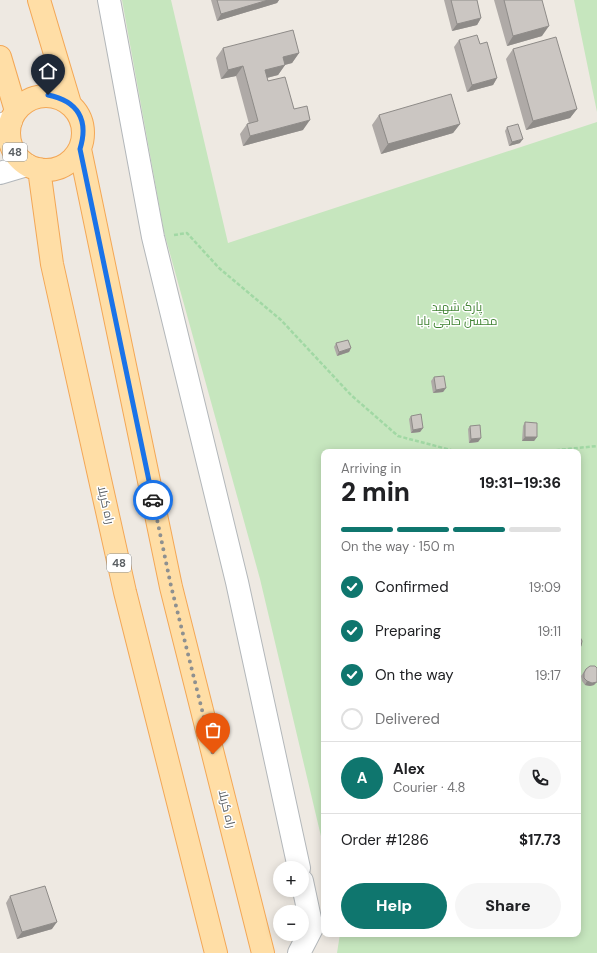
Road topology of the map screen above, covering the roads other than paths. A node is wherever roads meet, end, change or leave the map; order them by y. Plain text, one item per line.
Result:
1 (39, 0) edge
2 (109, 0) edge
3 (0, 57) edge
4 (70, 104) junction
5 (9, 119) edge
6 (80, 149) junction
7 (33, 167) junction
8 (0, 173) edge
9 (297, 861) edge
10 (305, 897) edge
11 (216, 953) edge
12 (263, 953) edge
13 (299, 953) edge

1 - 4 main road
2 - 9 street
3 - 5 main road, 48
4 - 5 main road
4 - 6 main road
5 - 7 main road, 48
6 - 7 main road, 48
6 - 12 main road, راه کربلا
7 - 8 street
7 - 11 main road, راه کربلا / 48
10 - 13 street

